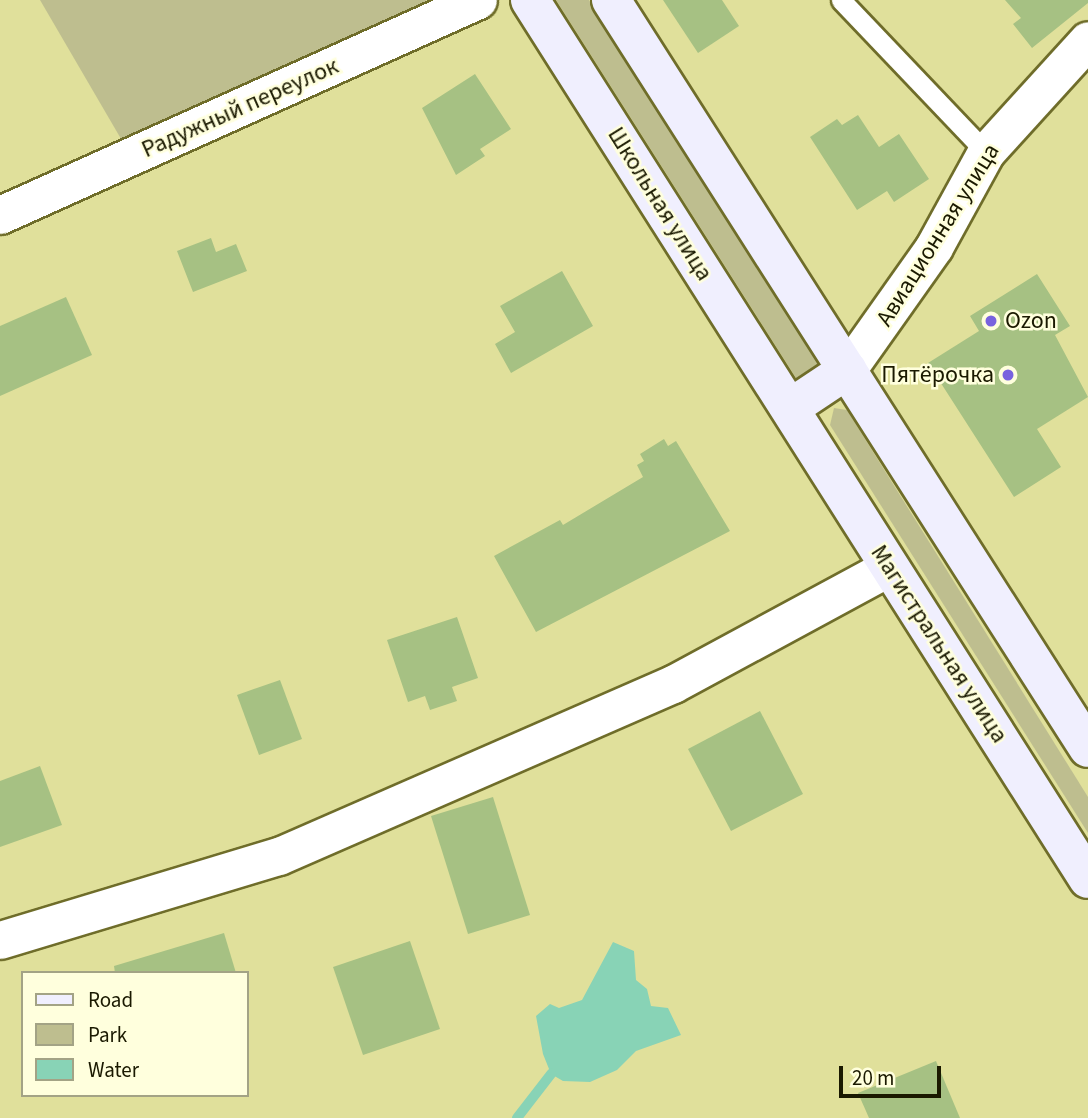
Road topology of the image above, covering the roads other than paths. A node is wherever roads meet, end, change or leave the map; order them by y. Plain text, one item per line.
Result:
1 (478, 0) edge
2 (530, 0) edge
3 (611, 0) edge
4 (841, 0) edge
5 (1088, 40) edge
6 (986, 152) junction
7 (0, 215) edge
8 (847, 370) junction
9 (790, 408) junction
10 (889, 567) junction
11 (1088, 748) edge
12 (1088, 879) edge
13 (0, 940) edge

1 - 7 street, Радужный переулок
2 - 9 main road, Школьная улица
3 - 8 main road
4 - 6 lane
5 - 6 street, Авиационная улица
6 - 8 street, Авиационная улица
8 - 9 main road
8 - 11 main road
9 - 10 main road, Магистральная улица
10 - 12 main road, Магистральная улица
10 - 13 street

